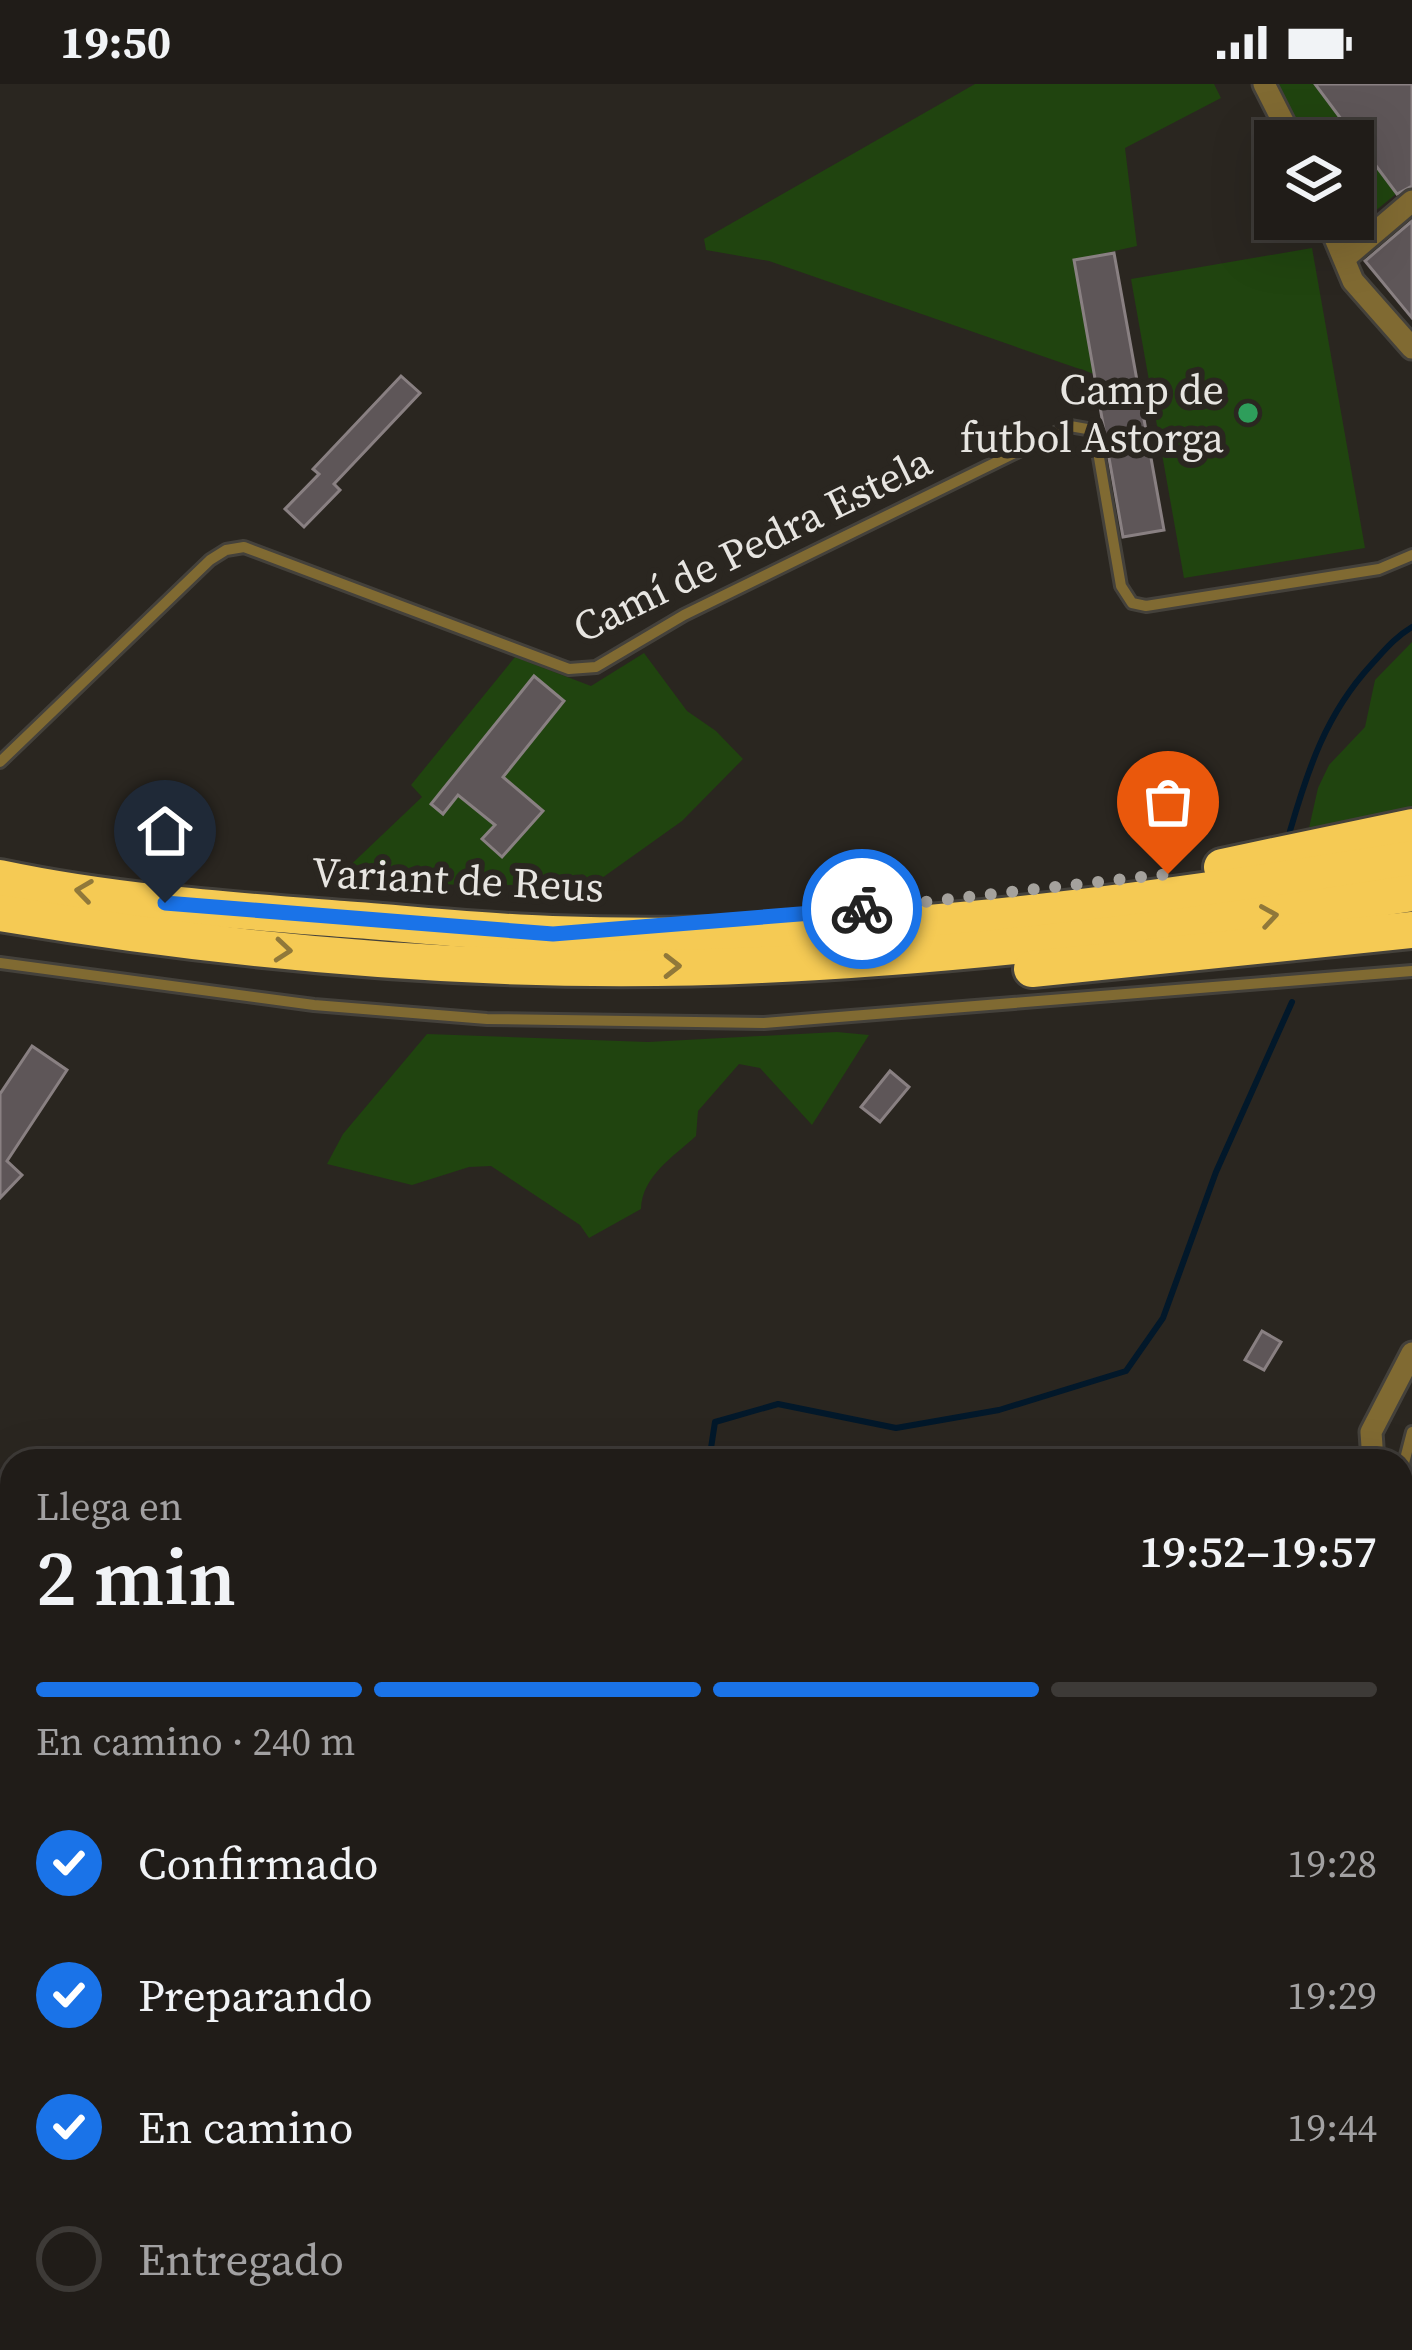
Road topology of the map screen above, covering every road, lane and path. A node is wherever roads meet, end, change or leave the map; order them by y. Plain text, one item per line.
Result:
1 (1264, 84) edge
2 (1282, 120) edge
3 (1412, 201) edge
4 (1337, 240) edge
5 (1345, 258) junction
6 (1412, 348) edge
7 (1412, 555) edge
8 (0, 762) edge
9 (1412, 827) edge
10 (1412, 859) edge
11 (0, 878) edge
12 (1412, 893) edge
13 (0, 913) edge
14 (1412, 930) edge
15 (553, 934) junction
16 (810, 962) junction
17 (0, 963) edge
18 (1412, 971) edge
19 (1412, 1353) edge
20 (1372, 1449) edge

1 - 2 street
3 - 5 street
4 - 5 street
5 - 6 street
7 - 8 lane, Camí de Pedra Estela
9 - 15 highway
10 - 15 highway, Variant de Reus
15 -> 11 highway, Variant de Reus
16 -> 12 highway, Variant de Reus
13 -> 16 highway, Variant de Reus
14 - 16 highway
17 - 18 lane
19 - 20 street

